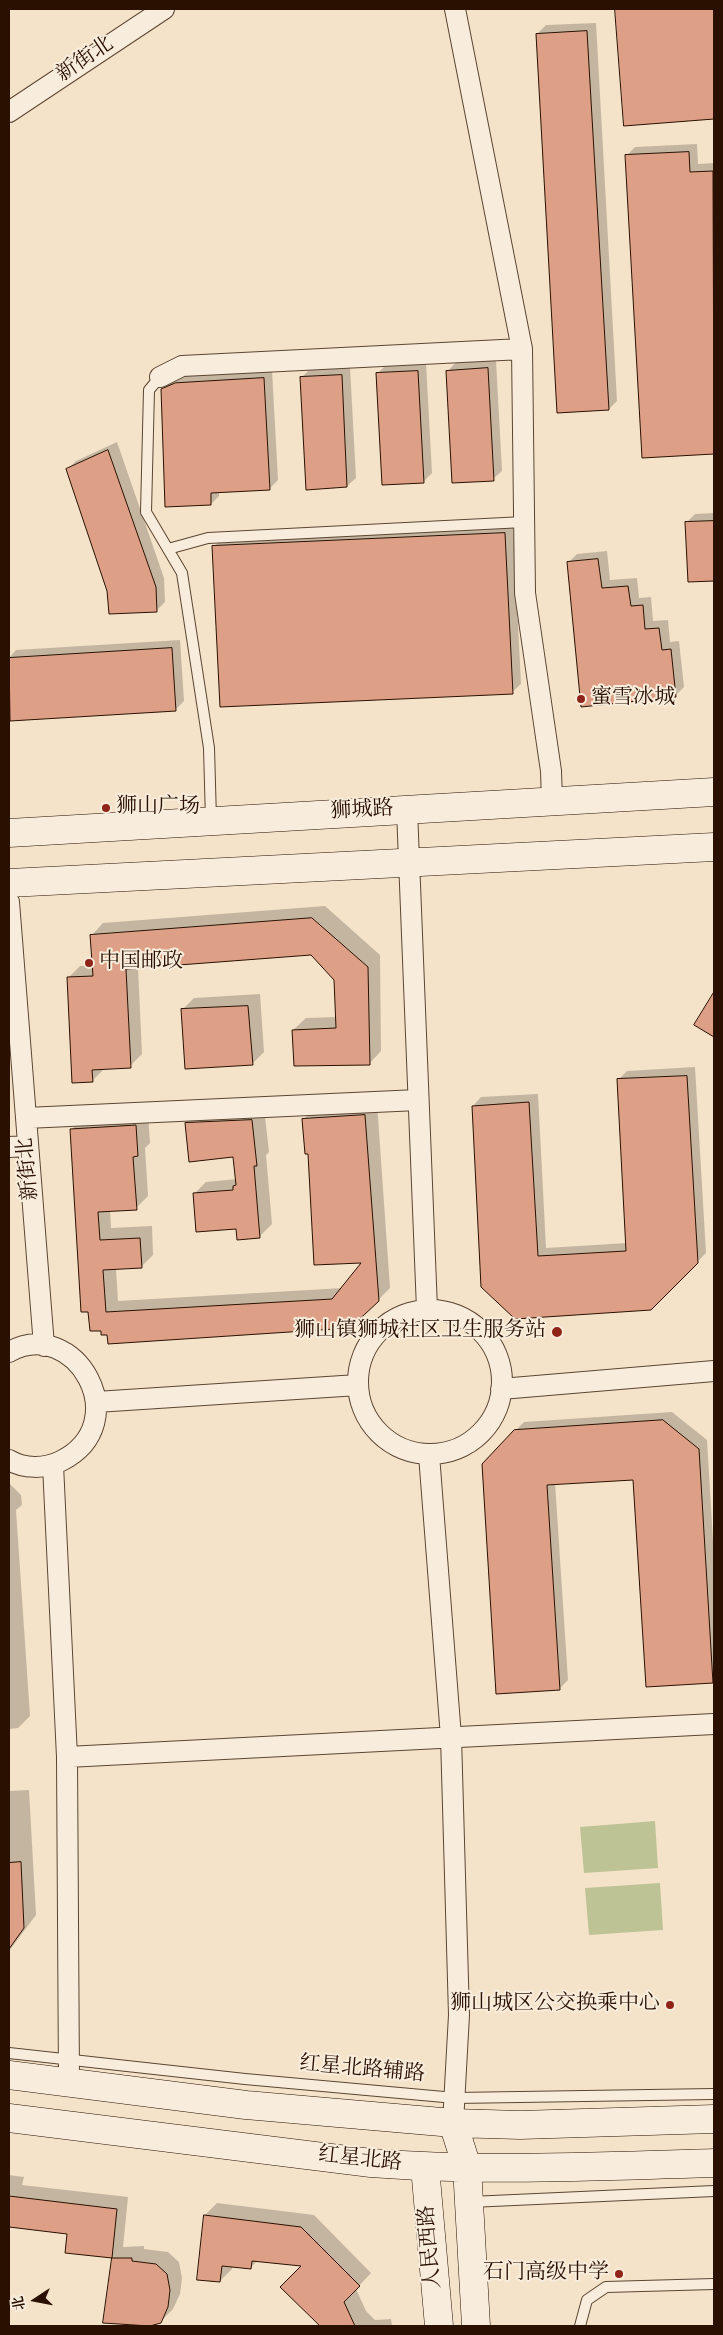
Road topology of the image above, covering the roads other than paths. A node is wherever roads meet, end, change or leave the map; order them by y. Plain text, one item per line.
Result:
1 (164, 9) edge
2 (455, 9) edge
3 (9, 112) edge
4 (522, 349) junction
5 (160, 377) joint
6 (524, 522) junction
7 (168, 548) junction
8 (714, 792) edge
9 (552, 801) junction
10 (407, 810) junction
11 (211, 821) junction
12 (9, 833) edge
13 (714, 847) edge
14 (408, 863) junction
15 (9, 883) edge
16 (9, 902) edge
17 (418, 1100) junction
18 (26, 1118) junction
19 (18, 1147) edge
20 (427, 1309) junction
21 (44, 1346) junction
22 (9, 1352) edge
23 (714, 1371) edge
24 (358, 1385) junction
25 (501, 1389) junction
26 (96, 1402) junction
27 (429, 1455) junction
28 (9, 1460) edge
29 (52, 1465) junction
30 (714, 1724) edge
31 (451, 1737) junction
32 (67, 1757) junction
33 (9, 2053) edge
34 (69, 2071) junction
35 (9, 2075) edge
36 (714, 2094) edge
37 (454, 2111) junction
38 (9, 2118) edge
39 (714, 2119) edge
40 (714, 2163) edge
41 (425, 2167) junction
42 (467, 2167) junction
43 (714, 2191) edge
44 (469, 2202) junction
45 (714, 2284) edge
46 (438, 2326) edge
47 (476, 2326) edge
48 (580, 2326) edge

1 - 3 street, 新街北
2 - 4 street
4 - 5 street
4 - 6 street
5 - 7 lane
6 - 7 lane
6 - 9 street
7 - 11 lane
8 - 9 street, 狮城路
9 - 10 street, 狮城路
10 - 11 street, 狮城路
10 - 14 street
11 - 12 street, 狮城路
13 - 14 street
14 - 15 street
14 - 17 street
16 - 18 street, 新街北
17 - 18 street
17 - 20 street
18 - 19 street, 新街北
19 - 21 street, 新街北
20 - 24 street
20 - 25 street
21 - 22 street
21 - 26 street
23 - 25 street
24 - 26 street
24 - 27 street
25 - 27 street
26 - 29 street
27 - 31 street
28 - 29 street
29 - 32 street
30 - 31 street
31 - 32 street
31 - 37 street
32 - 34 street
33 - 34 lane
34 - 35 street
34 - 37 street
36 - 37 lane
37 - 39 street
37 - 41 street
37 - 42 street
38 - 41 street, 红星北路
40 - 42 street, 红星北路
41 - 42 street, 红星北路
41 - 46 street, 人民西路
42 - 44 street
43 - 44 lane
44 - 47 street
45 - 48 lane

